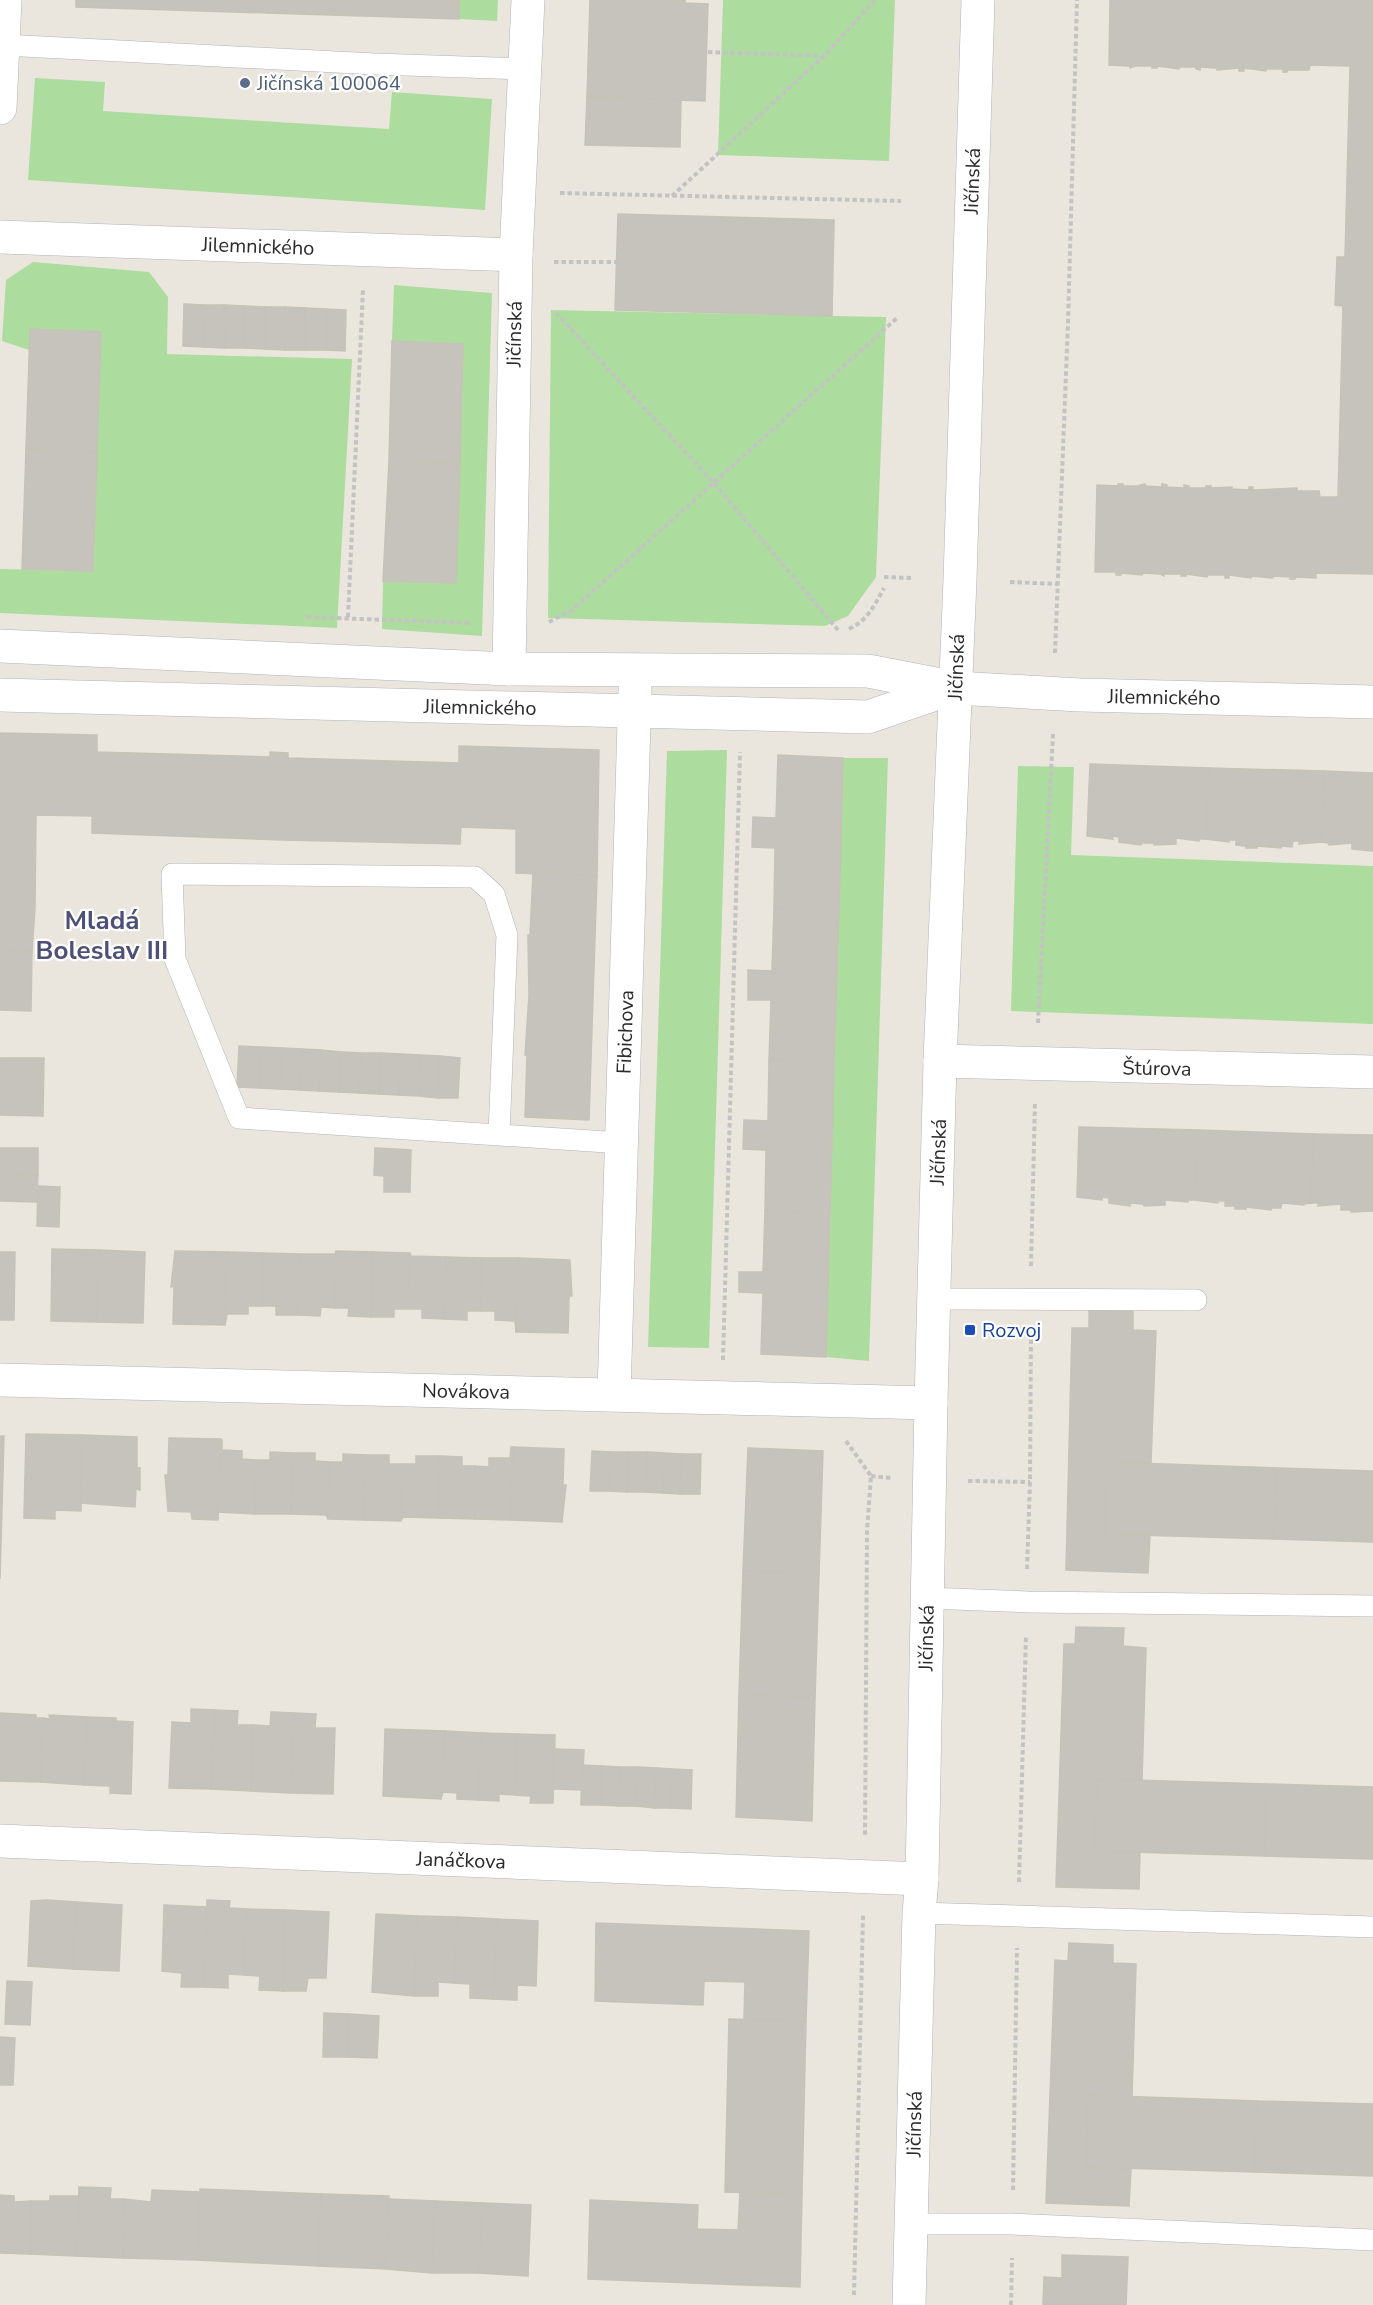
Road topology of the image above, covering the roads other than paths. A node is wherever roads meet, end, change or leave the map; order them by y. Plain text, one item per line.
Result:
1 (5, 0) edge
2 (528, 0) edge
3 (978, 0) edge
4 (3, 45) junction
5 (526, 69) junction
6 (0, 108) edge
7 (0, 237) edge
8 (516, 255) junction
9 (0, 646) edge
10 (509, 669) junction
11 (635, 670) junction
12 (956, 688) junction
13 (0, 695) edge
14 (1373, 702) edge
15 (635, 711) junction
16 (940, 1061) junction
17 (1373, 1072) edge
18 (499, 1135) junction
19 (622, 1143) junction
20 (934, 1299) junction
21 (1197, 1300) dead end
22 (0, 1380) edge
23 (614, 1394) junction
24 (931, 1403) junction
25 (927, 1598) junction
26 (1373, 1606) edge
27 (0, 1841) edge
28 (922, 1879) junction
29 (919, 1913) junction
30 (1373, 1927) edge
31 (912, 2224) junction
32 (1373, 2240) edge
33 (909, 2305) edge

1 - 4 street
2 - 5 street, Jičínská
3 - 12 street, Jičínská
4 - 5 lane
4 - 6 street
5 - 8 street, Jičínská
7 - 8 street, Jilemnického
8 - 10 street, Jičínská
9 - 10 street, Jilemnického
10 - 11 street, Jilemnického
11 - 12 street, Jilemnického
11 - 15 street, Fibichova
12 - 14 street, Jilemnického
12 - 15 street, Jilemnického
12 - 16 street, Jičínská
13 - 15 street, Jilemnického
15 - 19 street, Fibichova
16 - 17 street, Štúrova
16 - 20 street, Jičínská
18 - 18 lane
18 - 19 lane
19 - 23 street, Fibichova
20 - 21 lane
20 - 24 street, Jičínská
22 - 23 street, Novákova
23 - 24 street, Novákova
24 - 25 street, Jičínská
25 - 26 lane
25 - 28 street, Jičínská
27 - 28 street, Janáčkova
28 - 29 street, Jičínská
29 - 30 lane
29 - 31 street, Jičínská
31 - 32 lane
31 - 33 street, Jičínská

